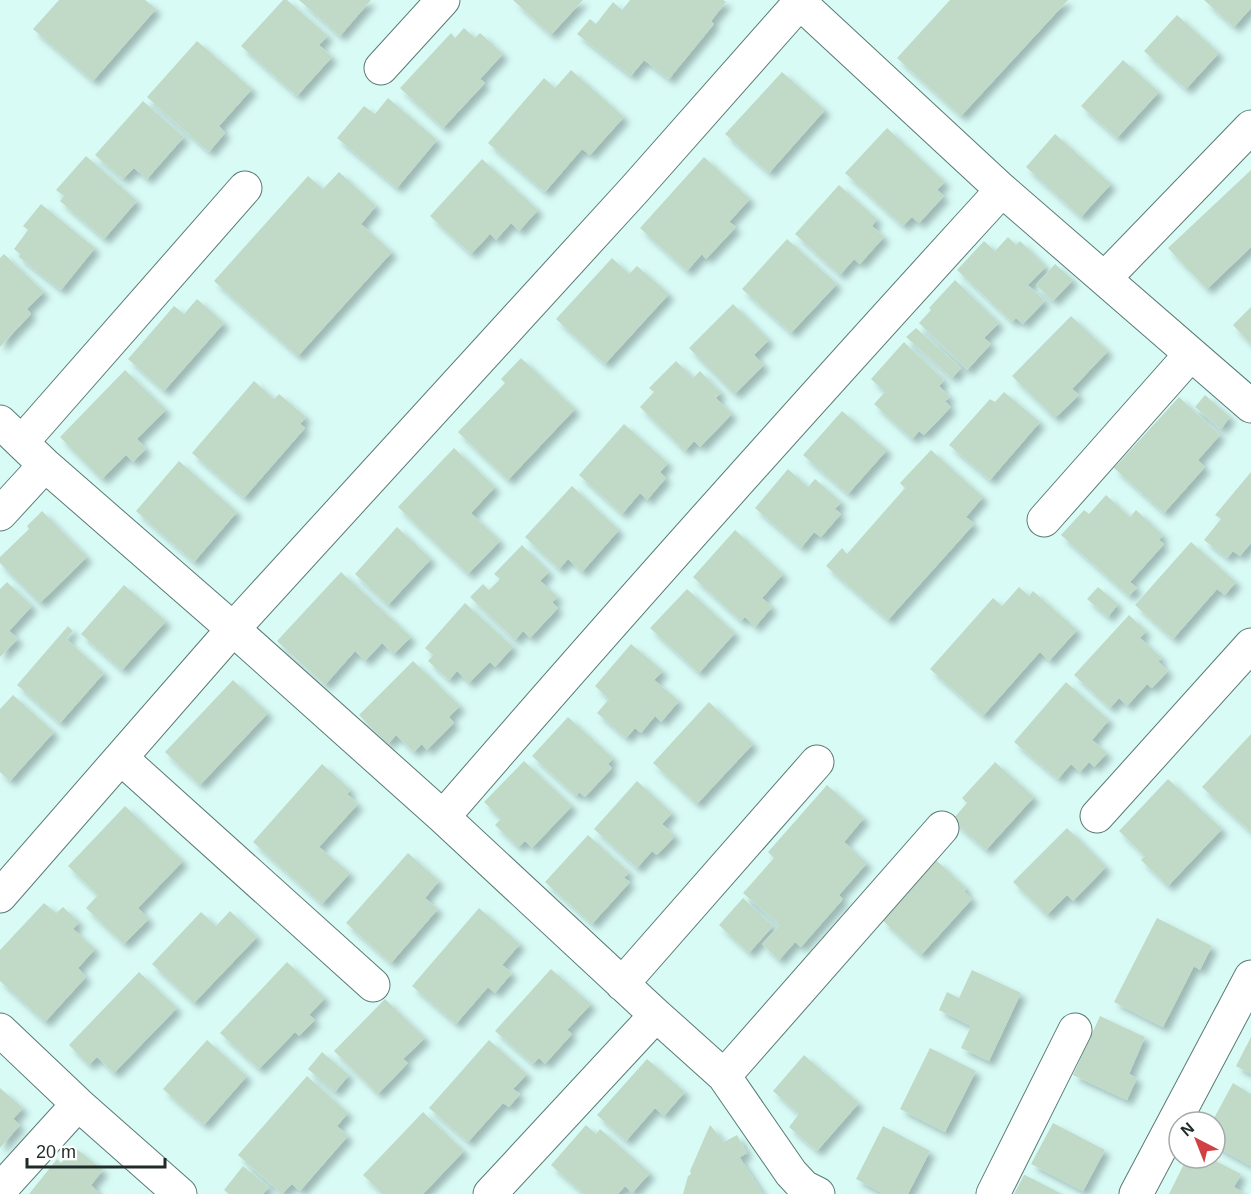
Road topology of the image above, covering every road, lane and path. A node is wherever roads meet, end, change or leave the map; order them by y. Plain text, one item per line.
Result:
1 (443, 0) edge
2 (800, 1) edge
3 (381, 68) dead end
4 (1251, 127) edge
5 (245, 188) dead end
6 (1002, 190) junction
7 (1105, 279) junction
8 (1191, 354) junction
9 (1251, 406) edge
10 (11, 432) edge
11 (45, 465) junction
12 (0, 514) edge
13 (1044, 520) dead end
14 (233, 628) junction
15 (1251, 645) edge
16 (121, 758) junction
17 (817, 762) dead end
18 (1097, 816) dead end
19 (443, 818) junction
20 (942, 828) dead end
21 (0, 896) edge
22 (1251, 977) edge
23 (622, 984) junction
24 (373, 985) dead end
25 (656, 1015) junction
26 (0, 1030) edge
27 (1075, 1030) dead end
28 (724, 1076) junction
29 (78, 1104) junction
30 (0, 1190) edge
31 (180, 1194) edge
32 (490, 1194) edge
33 (818, 1194) edge
34 (993, 1194) edge
35 (1136, 1194) edge

1 - 3 street
2 - 6 street
2 - 14 street
4 - 7 street
5 - 10 street
6 - 7 street
6 - 19 street
7 - 8 street
8 - 9 street
8 - 13 street
10 - 11 street
11 - 12 street
11 - 14 street
14 - 16 street
14 - 19 street
15 - 18 street
16 - 21 street
16 - 24 street
17 - 23 street
19 - 23 street
20 - 28 street
22 - 35 street
23 - 25 street
25 - 28 street
25 - 32 street
26 - 29 street
27 - 34 street
28 - 33 street
29 - 30 street
29 - 31 street

